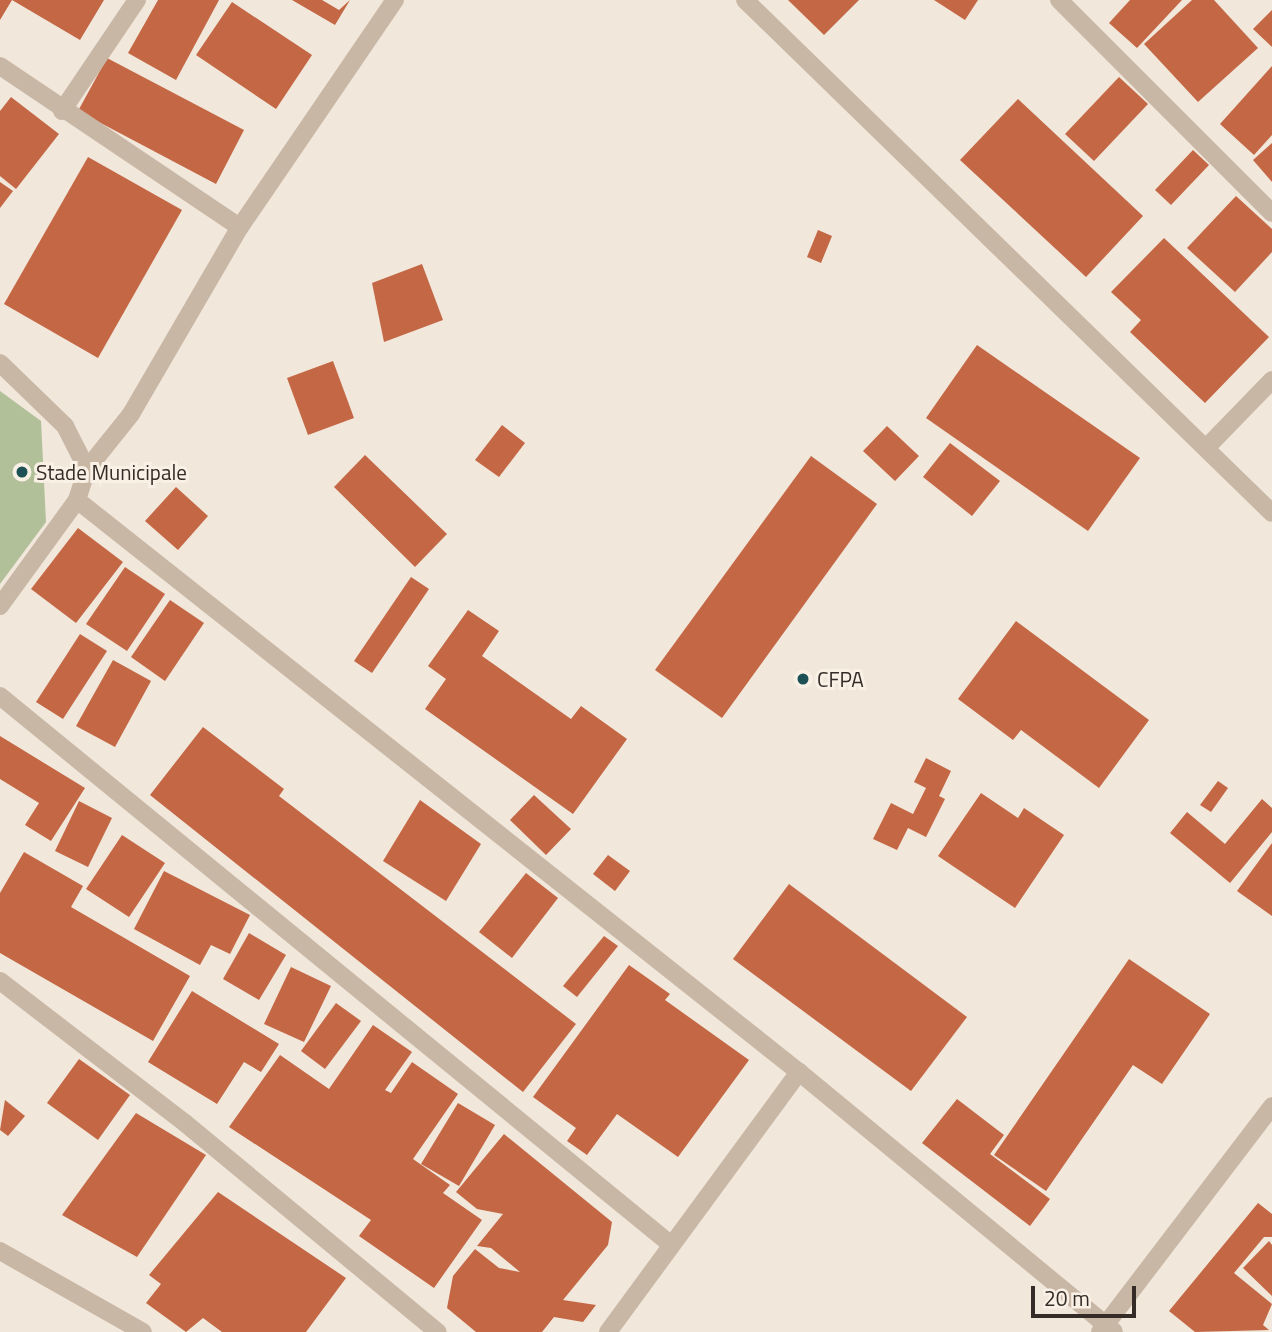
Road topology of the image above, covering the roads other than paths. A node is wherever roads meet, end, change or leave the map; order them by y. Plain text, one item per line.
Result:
1 (137, 0) edge
2 (395, 0) edge
3 (745, 0) edge
4 (1059, 0) edge
5 (0, 66) edge
6 (62, 111) junction
7 (1272, 213) edge
8 (240, 227) junction
9 (0, 363) edge
10 (1272, 380) edge
11 (1208, 446) junction
12 (87, 469) junction
13 (77, 500) junction
14 (1272, 513) edge
15 (0, 606) edge
16 (0, 696) edge
17 (0, 981) edge
18 (799, 1072) junction
19 (1272, 1106) edge
20 (669, 1243) junction
21 (0, 1251) edge
22 (1106, 1330) edge
23 (143, 1332) edge
24 (438, 1332) edge
25 (608, 1332) edge

1 - 6 street
2 - 8 street
3 - 11 street
4 - 7 street
5 - 6 street
6 - 8 street
8 - 12 street
9 - 12 street
10 - 11 street
11 - 14 street
12 - 13 street
13 - 15 street
13 - 18 street
16 - 20 street
17 - 24 street
18 - 20 street
18 - 22 street
19 - 22 street
20 - 25 street
21 - 23 street

